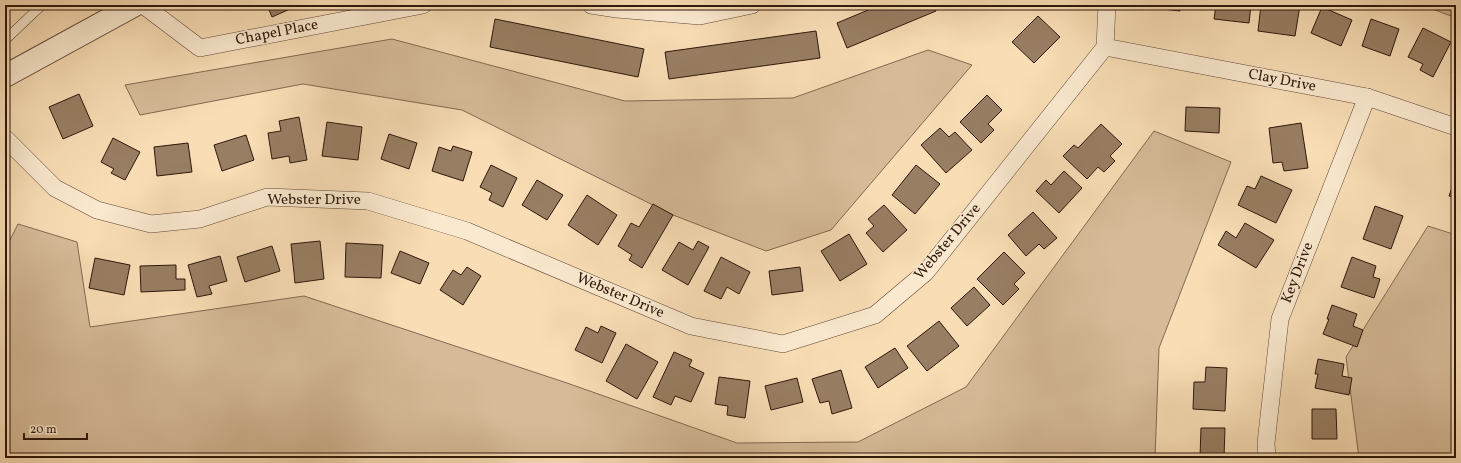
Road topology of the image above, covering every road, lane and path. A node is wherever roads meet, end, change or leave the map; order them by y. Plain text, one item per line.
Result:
1 (42, 5) edge
2 (136, 5) edge
3 (143, 5) edge
4 (423, 5) edge
5 (591, 5) edge
6 (752, 5) edge
7 (1107, 5) edge
8 (5, 40) edge
9 (1105, 47) junction
10 (5, 76) edge
11 (1367, 97) junction
12 (1456, 126) edge
13 (5, 138) edge
14 (1267, 458) edge

1 - 8 lane
2 - 10 street
3 - 4 street, Chapel Place
5 - 6 street
7 - 9 street
9 - 11 street, Clay Drive
9 - 13 street, Webster Drive
11 - 12 street, Clay Drive
11 - 14 street, Key Drive

